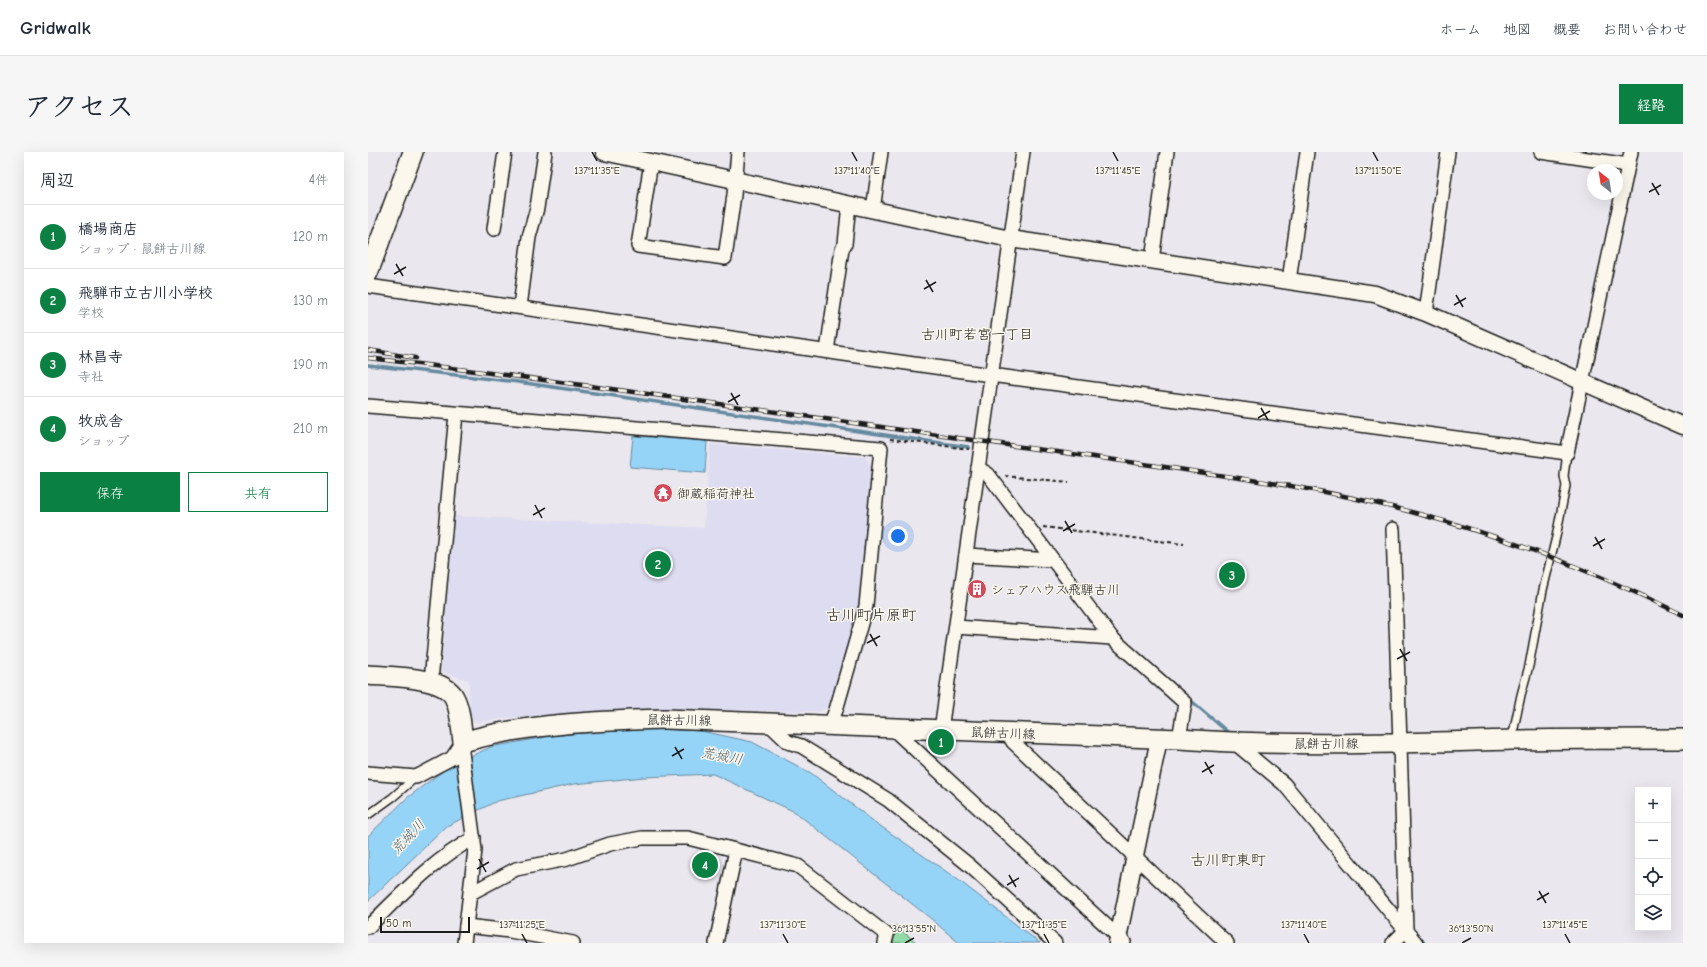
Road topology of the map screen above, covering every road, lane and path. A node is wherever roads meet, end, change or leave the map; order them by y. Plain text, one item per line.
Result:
1 (413, 152) edge
2 (505, 152) edge
3 (545, 152) edge
4 (604, 152) edge
5 (738, 152) edge
6 (881, 152) edge
7 (1023, 152) edge
8 (1167, 152) edge
9 (1307, 152) edge
10 (1448, 152) edge
11 (1541, 152) edge
12 (1631, 152) edge
13 (651, 162) junction
14 (1628, 165) junction
15 (735, 180) junction
16 (849, 204) junction
17 (873, 210) junction
18 (494, 229) dead end
19 (1010, 239) junction
20 (1152, 260) junction
21 (368, 273) edge
22 (1289, 281) junction
23 (368, 286) edge
24 (520, 307) junction
25 (1426, 313) junction
26 (827, 351) junction
27 (991, 375) junction
28 (1582, 381) junction
29 (368, 406) edge
30 (456, 414) junction
31 (1683, 426) edge
32 (881, 448) junction
33 (980, 450) junction
34 (1567, 453) junction
35 (983, 471) junction
36 (1069, 482) dead end
37 (1026, 525) junction
38 (1393, 529) dead end
39 (1184, 544) dead end
40 (966, 555) junction
41 (1052, 560) junction
42 (956, 627) junction
43 (1112, 638) junction
44 (368, 675) edge
45 (431, 681) junction
46 (769, 724) junction
47 (830, 726) junction
48 (893, 729) junction
49 (941, 730) junction
50 (1008, 733) junction
51 (1159, 739) junction
52 (1179, 739) junction
53 (1683, 739) edge
54 (1511, 740) junction
55 (1235, 743) junction
56 (1401, 744) junction
57 (463, 748) junction
58 (368, 773) edge
59 (416, 777) junction
60 (368, 815) edge
61 (473, 834) junction
62 (736, 850) junction
63 (1136, 858) junction
64 (471, 893) junction
65 (466, 926) junction
66 (368, 927) edge
67 (1406, 930) junction
68 (1120, 941) edge
69 (464, 943) edge
70 (570, 943) edge
71 (716, 943) edge
72 (885, 943) edge
73 (1055, 943) edge
74 (1227, 943) edge
75 (1393, 943) edge
76 (1416, 943) edge

1 - 21 main road
2 - 18 street
3 - 24 street
4 - 13 street
5 - 15 street
6 - 17 street
7 - 19 street
8 - 20 street
9 - 22 street
10 - 25 street
11 - 14 street
12 - 14 street
13 - 15 street
13 - 15 street
14 - 28 street
15 - 16 street
16 - 17 street
16 - 26 street
17 - 19 street
19 - 20 street
19 - 27 street
20 - 22 street
22 - 25 street
23 - 24 street
24 - 26 street
25 - 28 street
26 - 27 street
27 - 33 street
27 - 34 street
28 - 31 street
28 - 34 street
29 - 30 street
30 - 32 street
30 - 45 street
32 - 33 path
32 - 47 street
33 - 35 street
34 - 54 lane
35 - 36 path
35 - 37 street
35 - 40 street
37 - 39 path
37 - 41 street
38 - 56 street
40 - 41 street
40 - 42 street
41 - 43 street
42 - 43 street
42 - 49 street
43 - 52 street
44 - 45 main road
45 - 57 main road
46 - 47 main road, 鼠餅古川線
46 - 57 main road, 鼠餅古川線
46 - 73 street
47 - 48 main road, 鼠餅古川線
48 - 49 main road, 鼠餅古川線
48 - 68 street
49 - 50 main road, 鼠餅古川線
50 - 51 main road, 鼠餅古川線
50 - 63 street
51 - 52 main road, 鼠餅古川線
51 - 63 street
52 - 55 main road, 鼠餅古川線
53 - 54 main road, 鼠餅古川線
54 - 56 main road, 鼠餅古川線
55 - 56 main road, 鼠餅古川線
55 - 67 street
56 - 67 street
57 - 59 street
57 - 61 street
58 - 59 street
59 - 60 lane
61 - 64 street
61 - 66 street
62 - 64 street
62 - 71 street
62 - 72 street
63 - 68 street
63 - 74 street
64 - 65 street
65 - 69 street
65 - 70 street
67 - 75 street
67 - 76 street

